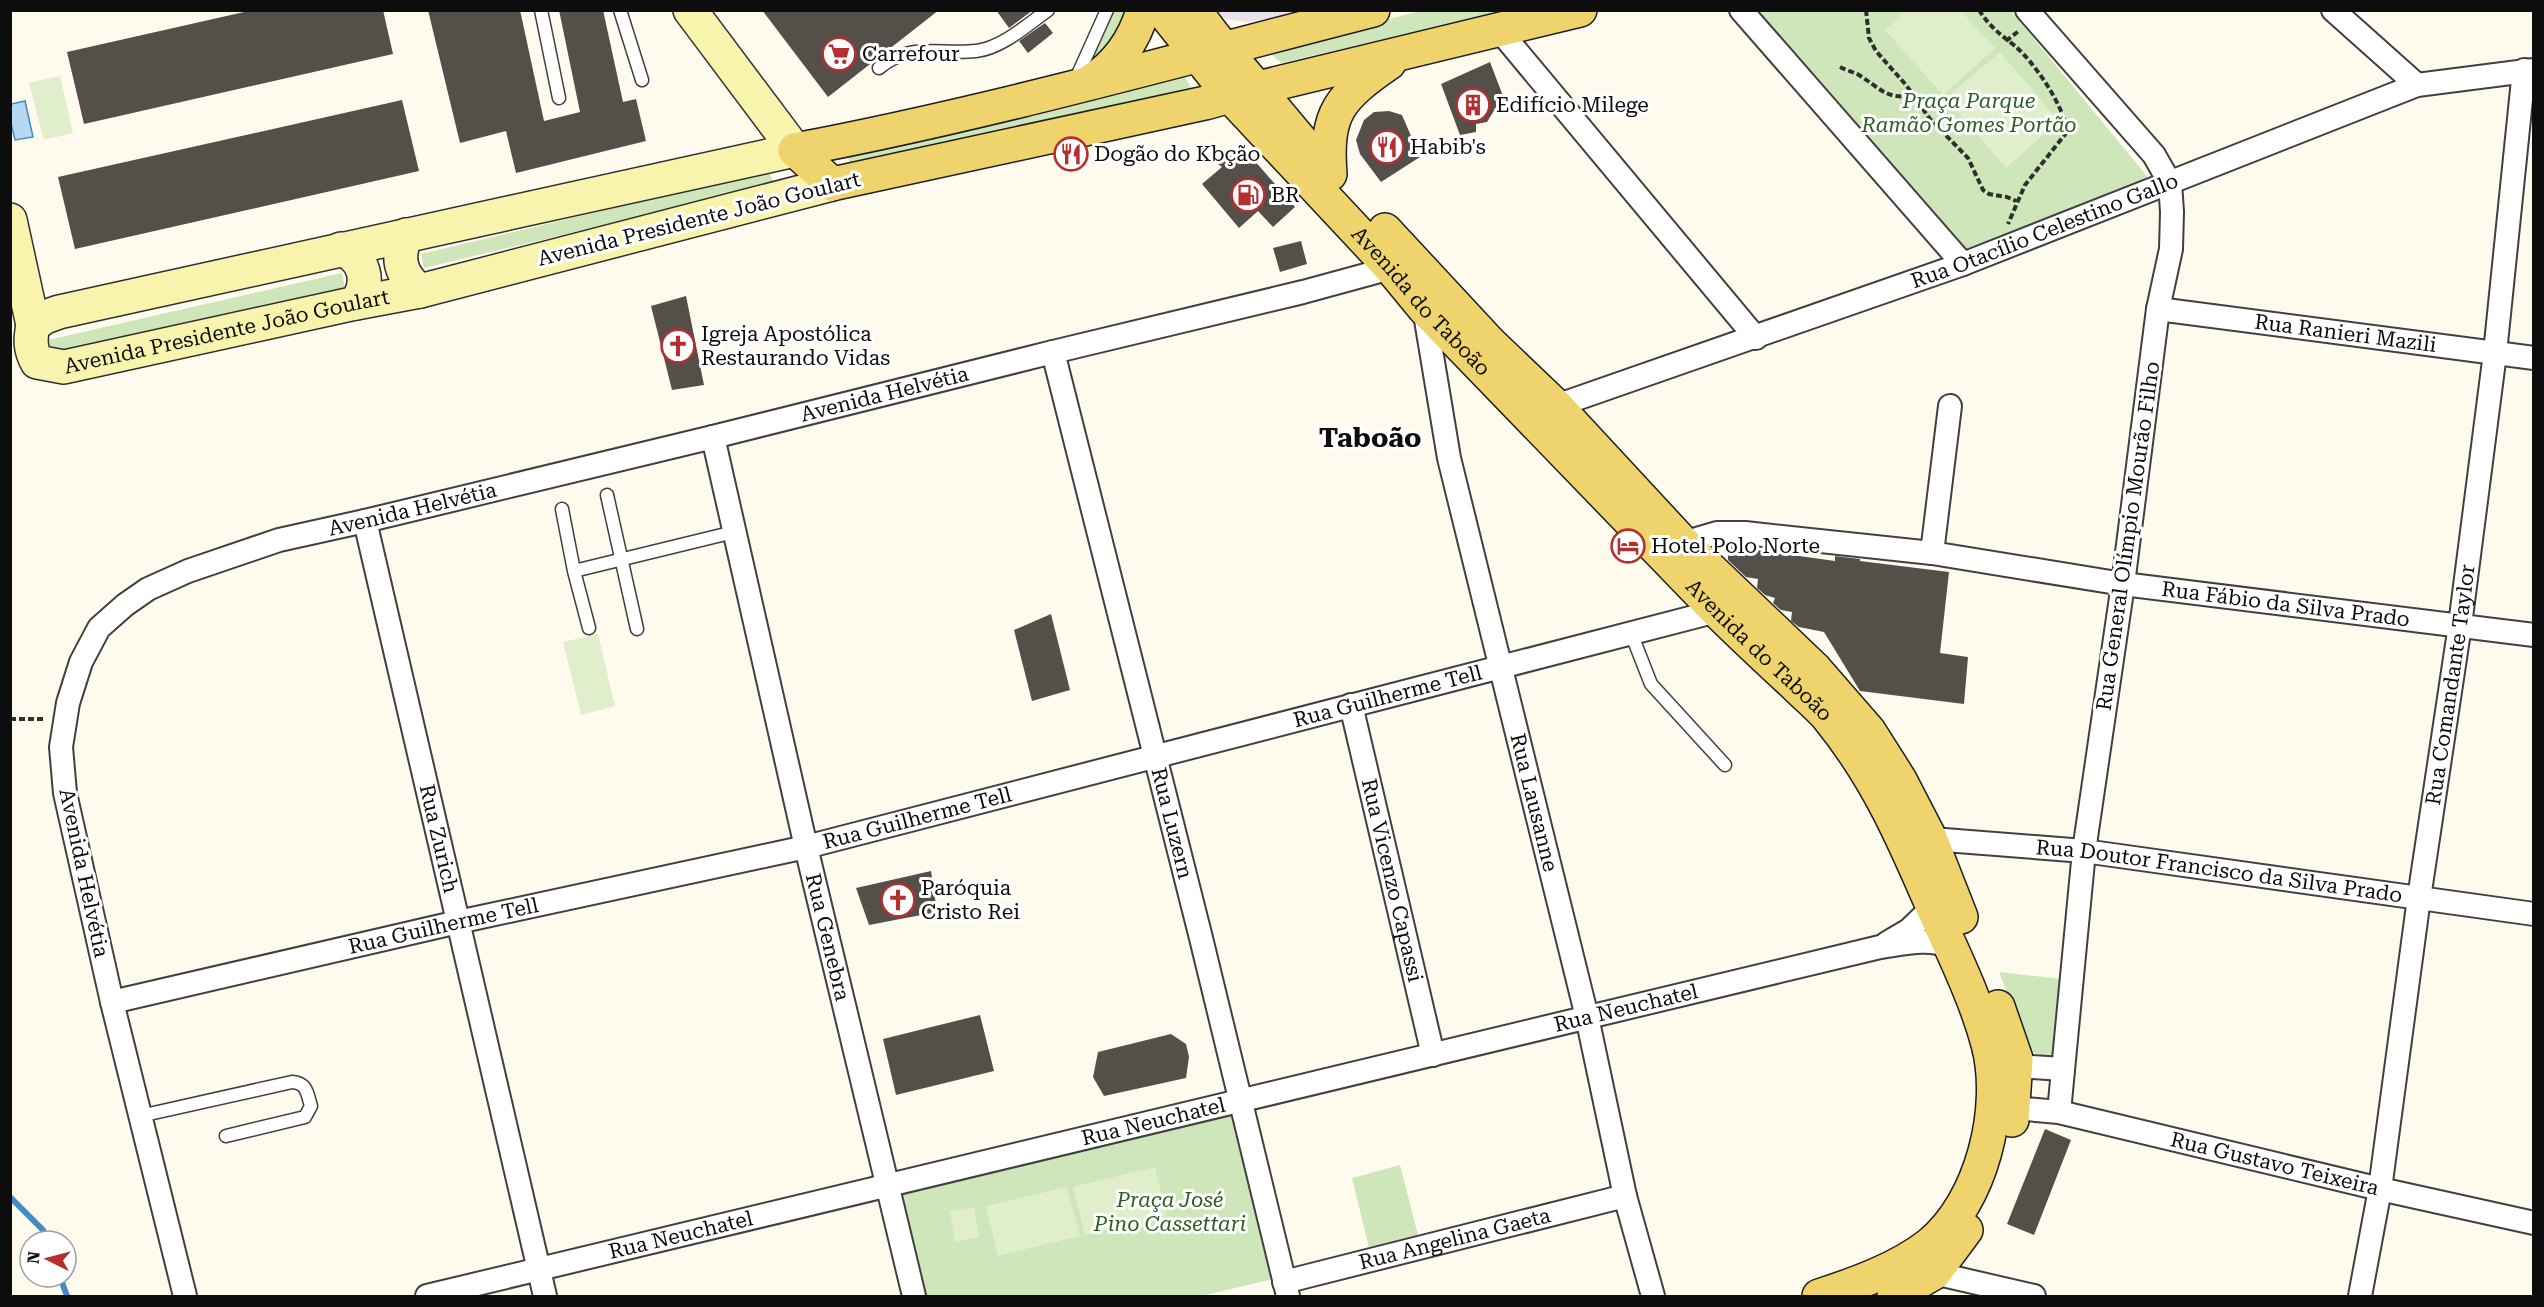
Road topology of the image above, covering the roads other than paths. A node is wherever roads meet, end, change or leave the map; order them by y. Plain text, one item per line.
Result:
1 (541, 10) edge
2 (620, 10) edge
3 (690, 10) edge
4 (1048, 10) edge
5 (1107, 10) edge
6 (1143, 10) edge
7 (1162, 10) edge
8 (1194, 10) edge
9 (1373, 10) edge
10 (1580, 10) edge
11 (1740, 10) edge
12 (2027, 10) edge
13 (2333, 10) edge
14 (1499, 30) junction
15 (1210, 53) junction
16 (1405, 53) junction
17 (879, 68) dead end
18 (2529, 70) edge
19 (642, 80) dead end
20 (2417, 85) junction
21 (1078, 86) junction
22 (1244, 92) junction
23 (559, 98) dead end
24 (795, 150) junction
25 (1329, 174) junction
26 (2170, 183) junction
27 (832, 184) junction
28 (10, 220) edge
29 (406, 235) junction
30 (341, 249) junction
31 (1400, 261) junction
32 (1963, 264) junction
33 (420, 291) junction
34 (356, 303) junction
35 (1424, 308) junction
36 (2157, 309) junction
37 (33, 325) junction
38 (1756, 338) junction
39 (1053, 351) junction
40 (2495, 353) junction
41 (2534, 358) edge
42 (1950, 405) dead end
43 (1556, 406) junction
44 (713, 437) junction
45 (607, 495) dead end
46 (562, 509) dead end
47 (364, 521) junction
48 (734, 532) junction
49 (1683, 543) junction
50 (1932, 553) junction
51 (620, 560) junction
52 (574, 571) junction
53 (2123, 584) junction
54 (1717, 611) junction
55 (2460, 625) junction
56 (589, 628) dead end
57 (637, 629) dead end
58 (1631, 633) junction
59 (2534, 635) edge
60 (1502, 666) junction
61 (1351, 705) junction
62 (1154, 756) junction
63 (1725, 765) dead end
64 (1916, 838) junction
65 (806, 847) junction
66 (2084, 851) junction
67 (2419, 898) junction
68 (1933, 907) junction
69 (2534, 914) edge
70 (458, 922) junction
71 (1880, 947) junction
72 (1950, 947) junction
73 (111, 1002) junction
74 (1587, 1017) junction
75 (1433, 1055) junction
76 (2015, 1066) junction
77 (2063, 1069) junction
78 (1241, 1101) junction
79 (2014, 1108) junction
80 (2059, 1112) junction
81 (140, 1116) junction
82 (226, 1136) dead end
83 (887, 1185) junction
84 (2379, 1189) junction
85 (1625, 1196) junction
86 (2534, 1222) edge
87 (538, 1269) junction
88 (1934, 1273) junction
89 (1286, 1289) edge
90 (185, 1296) edge
91 (427, 1296) edge
92 (545, 1296) edge
93 (914, 1296) edge
94 (1653, 1296) edge
95 (1819, 1296) edge
96 (1894, 1296) edge
97 (2034, 1296) edge
98 (2360, 1296) edge

1 - 23 lane
2 - 19 lane
3 - 24 street
4 - 17 lane
5 - 21 lane
6 - 21 main road
7 - 15 main road, Avenida do Taboão
8 - 15 main road, Avenida do Taboão
9 - 15 main road, Avenida Presidente João Goulart
10 - 14 main road, Avenida Presidente João Goulart
11 - 32 street
12 - 26 street, Rua General Olímpio Mourão Filho
13 - 20 street
14 - 16 main road, Avenida Presidente João Goulart
14 - 38 street
15 - 21 main road, Avenida Presidente João Goulart
15 - 22 main road, Avenida do Taboão
16 - 22 main road, Avenida Presidente João Goulart
16 - 25 main road
18 - 20 street, Rua Otacílio Celestino Gallo
18 - 40 street, Rua Comandante Taylor
20 - 26 street, Rua Otacílio Celestino Gallo
21 - 24 main road, Avenida Presidente João Goulart
22 - 25 main road, Avenida do Taboão
22 - 27 main road, Avenida Presidente João Goulart
22 - 31 main road, Avenida do Taboão
24 - 27 main road
24 - 29 street, Avenida Presidente João Goulart
25 - 31 main road, Avenida do Taboão
26 - 32 street, Rua Otacílio Celestino Gallo
26 - 36 street, Rua General Olímpio Mourão Filho
27 - 33 street, Avenida Presidente João Goulart
28 - 37 street
29 - 30 street, Avenida Presidente João Goulart
29 - 33 street
30 - 34 street
30 - 37 street, Avenida Presidente João Goulart
31 - 35 main road, Avenida do Taboão
31 - 39 street, Avenida Helvétia
31 - 43 main road, Avenida do Taboão
32 - 38 street, Rua Otacílio Celestino Gallo
33 - 34 street, Avenida Presidente João Goulart
34 - 37 street, Avenida Presidente João Goulart
35 - 54 main road, Avenida do Taboão
35 - 60 street, Rua Lausanne
36 - 40 street, Rua Ranieri Mazili
36 - 53 street, Rua General Olímpio Mourão Filho
38 - 43 street, Rua Otacílio Celestino Gallo
39 - 44 street, Avenida Helvétia
39 - 62 street, Rua Luzern
40 - 41 street, Rua Ranieri Mazili
40 - 55 street, Rua Comandante Taylor
42 - 50 street
43 - 49 main road, Avenida do Taboão
44 - 47 street, Avenida Helvétia
44 - 48 street, Rua Genebra
45 - 51 lane
46 - 52 lane
47 - 70 street, Rua Zurich
47 - 73 street, Avenida Helvétia
48 - 51 lane
48 - 65 street, Rua Genebra
49 - 50 street, Rua Fábio da Silva Prado
49 - 64 main road, Avenida do Taboão
50 - 53 street, Rua Fábio da Silva Prado
51 - 52 lane
51 - 57 lane
52 - 56 lane
53 - 55 street, Rua Fábio da Silva Prado
53 - 66 street, Rua General Olímpio Mourão Filho
54 - 58 street, Rua Guilherme Tell
54 - 64 main road, Avenida do Taboão
55 - 59 street, Rua Fábio da Silva Prado
55 - 67 street, Rua Comandante Taylor
58 - 60 street, Rua Guilherme Tell
58 - 63 lane
60 - 61 street, Rua Guilherme Tell
60 - 74 street, Rua Lausanne
61 - 62 street, Rua Guilherme Tell
61 - 75 street, Rua Vicenzo Capassi
62 - 65 street, Rua Guilherme Tell
62 - 78 street, Rua Luzern
64 - 66 street, Rua Doutor Francisco da Silva Prado
64 - 68 main road, Avenida do Taboão
64 - 76 main road, Avenida do Taboão
65 - 70 street, Rua Guilherme Tell
65 - 83 street, Rua Genebra
66 - 67 street, Rua Doutor Francisco da Silva Prado
66 - 77 street, Rua General Olímpio Mourão Filho
67 - 69 street, Rua Doutor Francisco da Silva Prado
67 - 84 street, Rua Comandante Taylor
68 - 71 street, Rua Neuchatel
68 - 72 main road, Avenida do Taboão
70 - 73 street, Rua Guilherme Tell
70 - 87 street, Rua Zurich
71 - 72 street, Rua Neuchatel
71 - 74 street, Rua Neuchatel
72 - 95 main road, Avenida do Taboão
73 - 81 street, Avenida Helvétia
74 - 75 street, Rua Neuchatel
74 - 85 street, Rua Lausanne
75 - 78 street, Rua Neuchatel
76 - 77 street
76 - 79 main road, Avenida do Taboão
77 - 80 street, Rua General Olímpio Mourão Filho
78 - 83 street, Rua Neuchatel
78 - 89 street, Rua Luzern
79 - 80 street, Rua Gustavo Teixeira
79 - 88 main road, Avenida do Taboão
80 - 84 street, Rua Gustavo Teixeira
81 - 82 lane
81 - 90 street, Avenida Helvétia
83 - 87 street, Rua Neuchatel
83 - 93 street, Rua Genebra
84 - 86 street, Rua Gustavo Teixeira
84 - 98 street, Rua Comandante Taylor
85 - 89 street, Rua Angelina Gaeta
85 - 94 street, Rua Lausanne
87 - 91 street, Rua Neuchatel
87 - 92 street, Rua Zurich
88 - 96 main road, Avenida do Taboão
88 - 97 street

